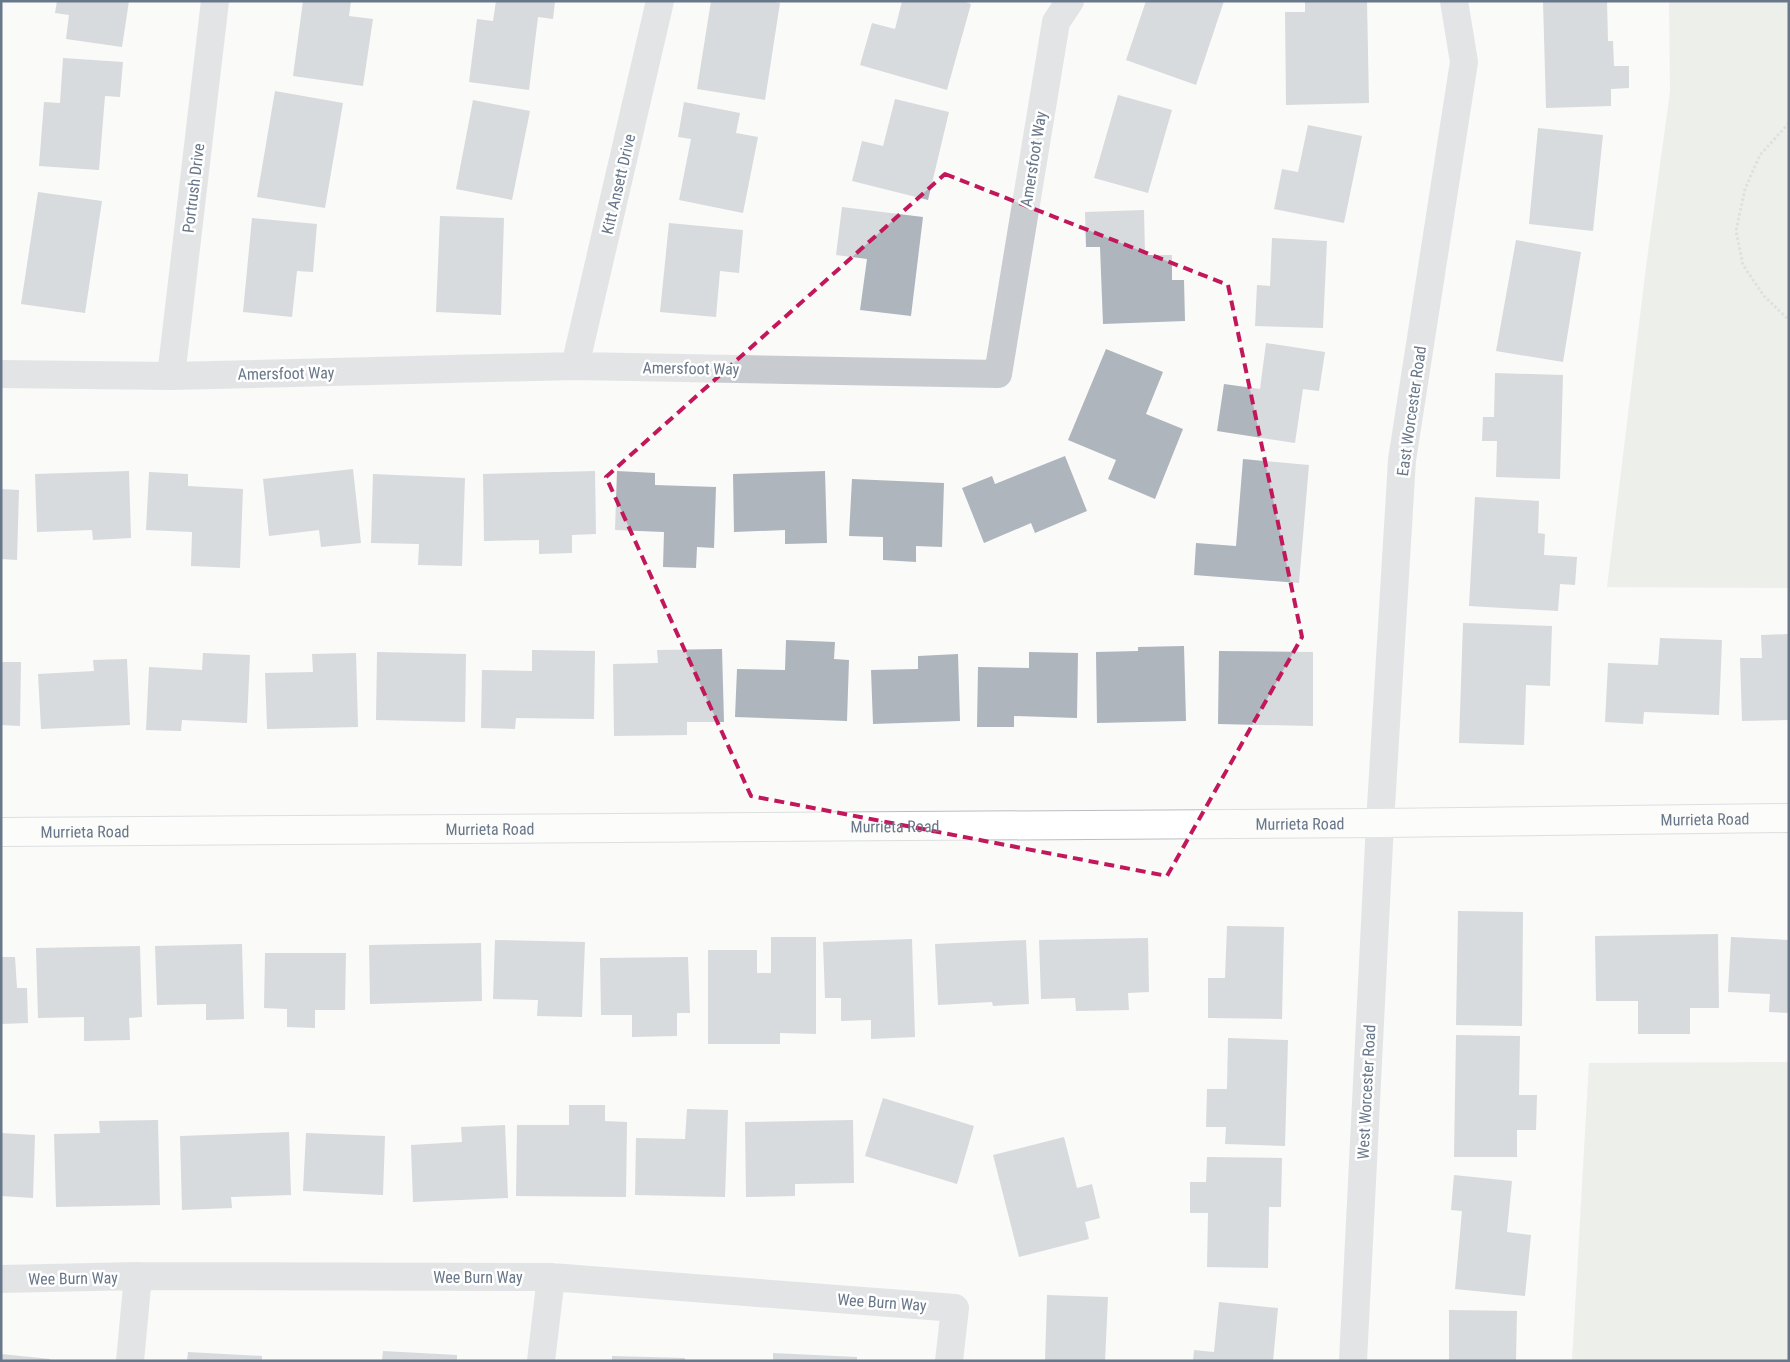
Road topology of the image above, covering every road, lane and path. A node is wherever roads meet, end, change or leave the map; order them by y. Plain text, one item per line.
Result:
1 (215, 1) edge
2 (660, 1) edge
3 (1070, 1) edge
4 (1454, 1) edge
5 (1789, 123) edge
6 (1789, 320) edge
7 (575, 366) junction
8 (1, 374) edge
9 (171, 376) junction
10 (1789, 818) edge
11 (1380, 824) junction
12 (1, 832) edge
13 (138, 1276) junction
14 (551, 1277) junction
15 (1, 1279) edge
16 (130, 1361) edge
17 (541, 1361) edge
18 (949, 1361) edge
19 (1353, 1361) edge

1 - 9 street, Portrush Drive
2 - 7 street, Kitt Ansett Drive
3 - 7 street, Amersfoot Way
4 - 11 street, East Worcester Road
5 - 6 path
7 - 9 street, Amersfoot Way
8 - 9 street, Amersfoot Way
10 - 11 main road, Murrieta Road
11 - 12 main road, Murrieta Road
11 - 19 street, West Worcester Road
13 - 14 street, Wee Burn Way
13 - 15 street, Wee Burn Way
13 - 16 street
14 - 17 street
14 - 18 street, Wee Burn Way

